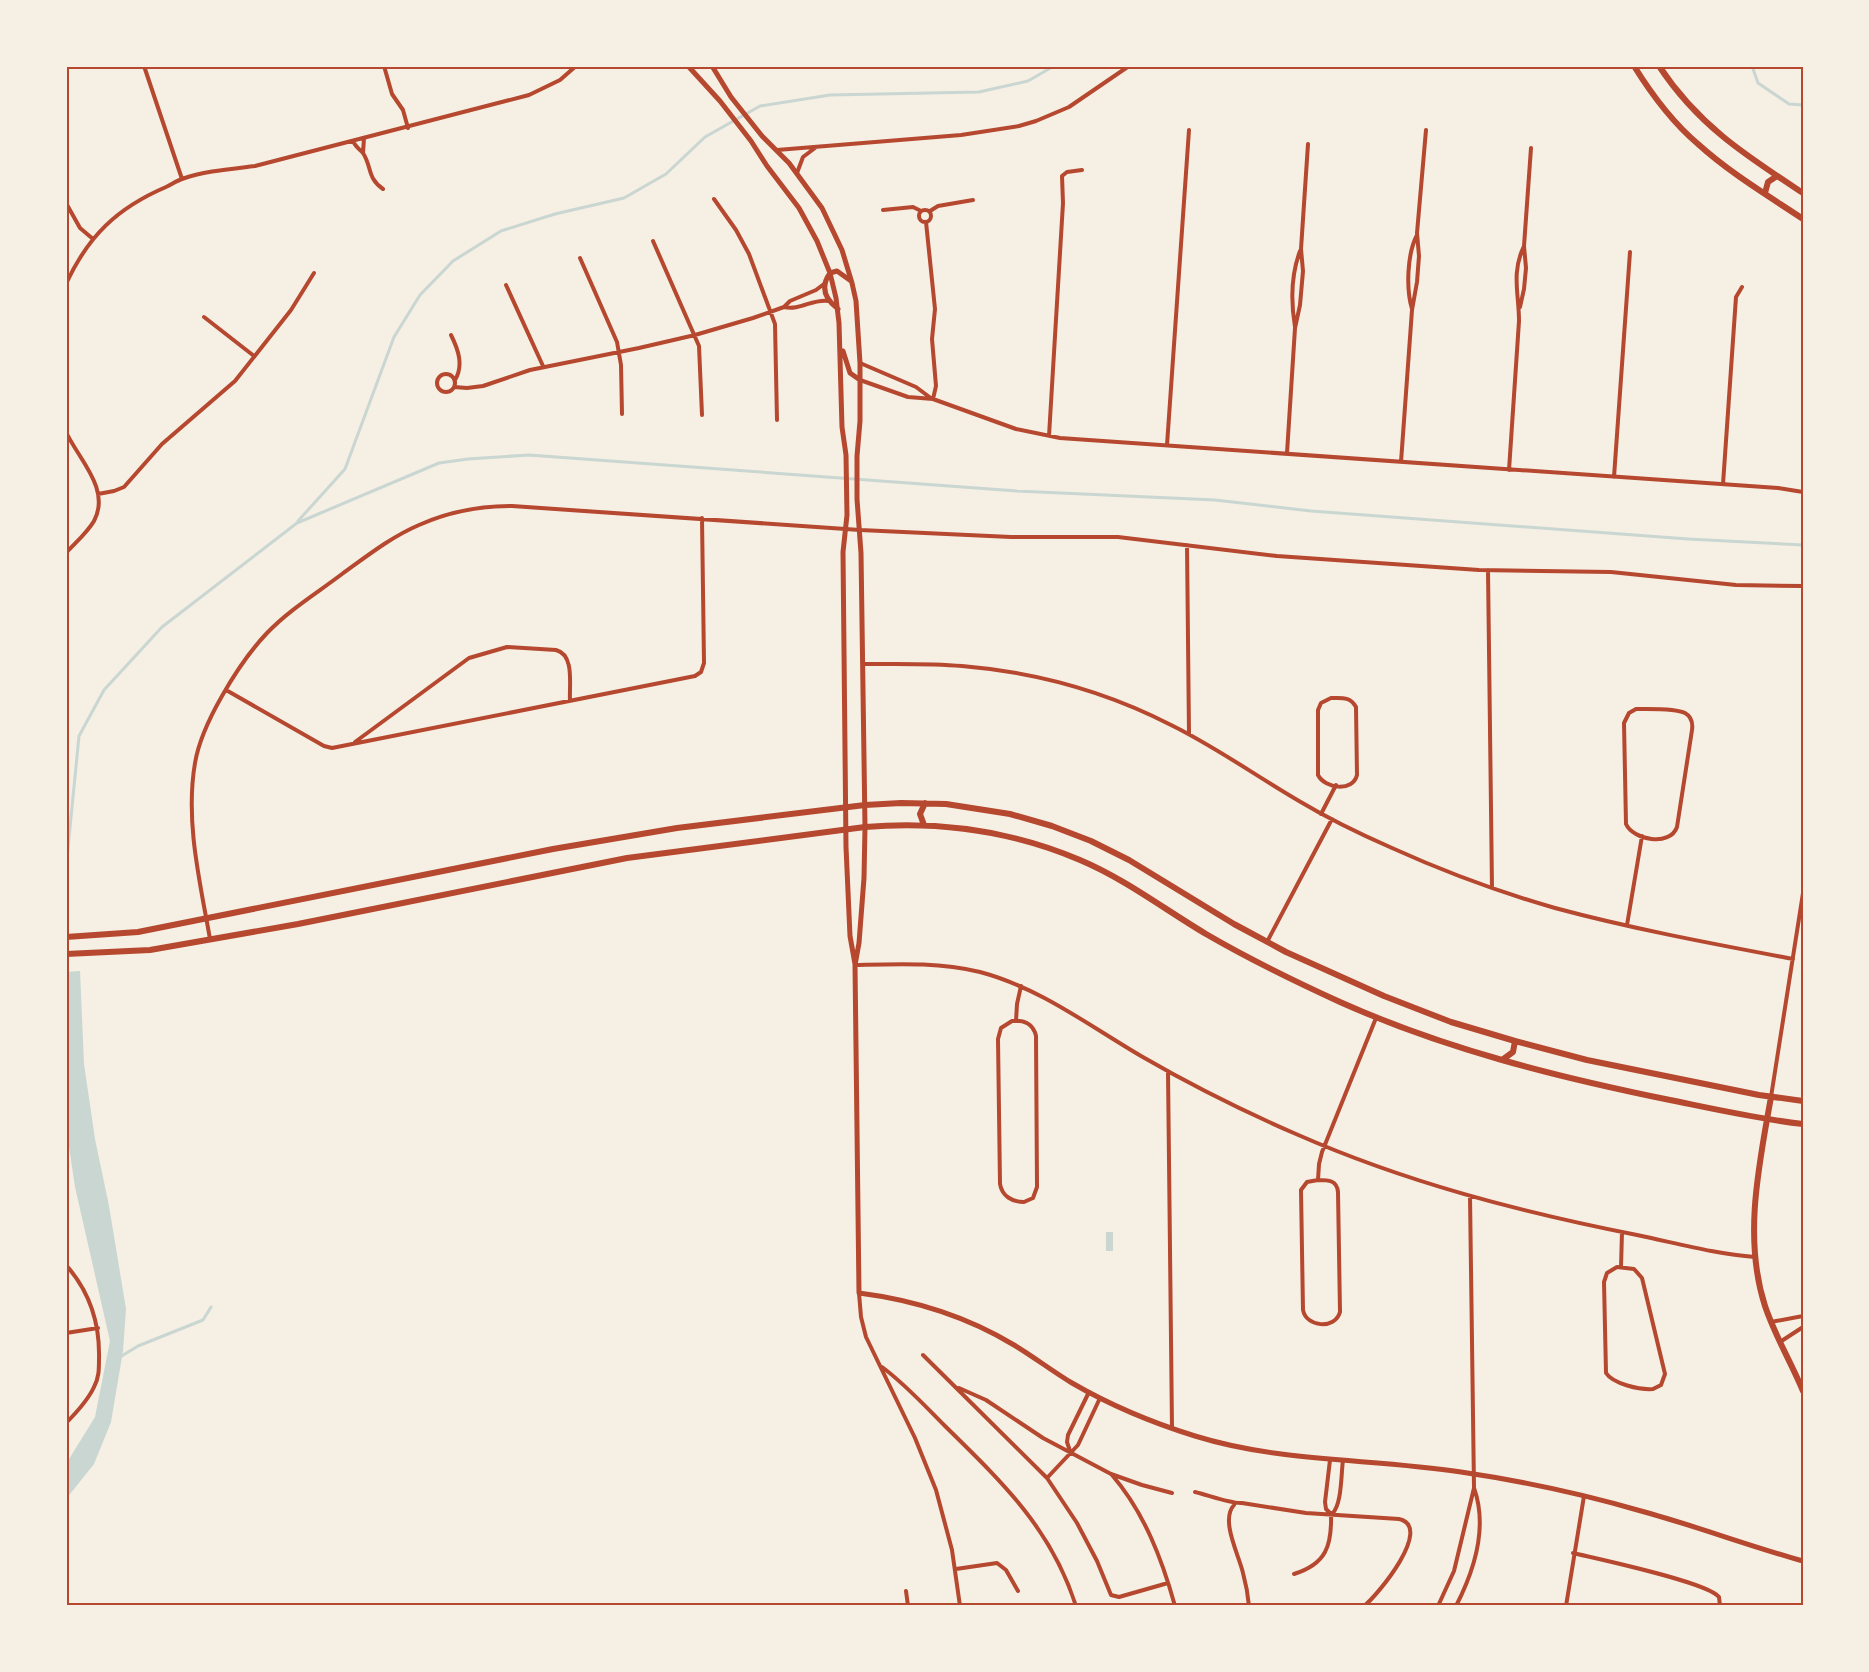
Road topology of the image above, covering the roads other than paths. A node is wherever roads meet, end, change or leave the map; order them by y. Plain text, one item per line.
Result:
1 (144, 66) edge
2 (384, 66) edge
3 (576, 66) edge
4 (688, 66) edge
5 (712, 66) edge
6 (1129, 66) edge
7 (1634, 66) edge
8 (1659, 66) edge
9 (408, 128) junction
10 (1189, 130) dead end
11 (1426, 130) dead end
12 (364, 138) junction
13 (353, 141) junction
14 (1308, 144) dead end
15 (816, 148) junction
16 (1532, 148) dead end
17 (777, 150) junction
18 (363, 153) junction
19 (1082, 170) dead end
20 (797, 173) junction
21 (1777, 176) junction
22 (182, 179) junction
23 (383, 189) dead end
24 (1765, 193) junction
25 (1803, 193) edge
26 (714, 199) dead end
27 (973, 200) dead end
28 (66, 203) edge
29 (883, 210) dead end
30 (921, 211) junction
31 (930, 211) junction
32 (1803, 219) edge
33 (926, 222) junction
34 (1417, 233) junction
35 (93, 239) junction
36 (653, 241) dead end
37 (1524, 246) junction
38 (1300, 249) junction
39 (1630, 252) dead end
40 (580, 258) dead end
41 (314, 273) dead end
42 (830, 273) junction
43 (852, 283) junction
44 (66, 284) edge
45 (824, 284) junction
46 (506, 285) dead end
47 (1742, 287) dead end
48 (829, 301) junction
49 (784, 307) junction
50 (1519, 308) junction
51 (838, 309) junction
52 (1412, 310) junction
53 (771, 312) junction
54 (204, 317) dead end
55 (1295, 328) junction
56 (451, 335) dead end
57 (695, 335) junction
58 (840, 341) junction
59 (620, 352) junction
60 (254, 356) junction
61 (860, 363) junction
62 (543, 366) junction
63 (860, 380) junction
64 (455, 381) junction
65 (454, 387) junction
66 (933, 399) junction
67 (622, 414) dead end
68 (702, 416) dead end
69 (777, 420) dead end
70 (66, 432) edge
71 (1049, 436) junction
72 (1167, 445) junction
73 (1287, 453) junction
74 (1401, 462) junction
75 (1509, 470) junction
76 (1614, 477) junction
77 (1723, 484) junction
78 (1803, 492) edge
79 (99, 494) junction
80 (702, 518) junction
81 (845, 529) junction
82 (860, 530) junction
83 (1187, 545) junction
84 (66, 553) edge
85 (1488, 570) junction
86 (1803, 586) edge
87 (863, 664) junction
88 (226, 690) junction
89 (570, 701) junction
90 (1189, 734) junction
91 (352, 744) junction
92 (1336, 785) junction
93 (925, 803) junction
94 (865, 805) junction
95 (846, 807) junction
96 (1321, 814) junction
97 (1332, 819) junction
98 (924, 825) junction
99 (865, 827) junction
100 (846, 830) junction
101 (1642, 836) junction
102 (1492, 888) junction
103 (1803, 893) edge
104 (206, 917) junction
105 (1627, 926) junction
106 (66, 937) edge
107 (210, 939) junction
108 (1266, 942) junction
109 (66, 954) edge
110 (1793, 959) junction
111 (855, 965) junction
112 (1021, 986) junction
113 (1377, 1017) junction
114 (1016, 1021) junction
115 (1515, 1041) junction
116 (1502, 1060) junction
117 (1168, 1071) junction
118 (1771, 1097) junction
119 (1803, 1101) edge
120 (1767, 1119) junction
121 (1803, 1124) edge
122 (1324, 1146) junction
123 (1318, 1180) junction
124 (1470, 1196) junction
125 (1622, 1232) junction
126 (1755, 1257) junction
127 (66, 1265) edge
128 (1621, 1267) junction
129 (859, 1293) junction
130 (1803, 1316) edge
131 (1771, 1322) junction
132 (1803, 1327) edge
133 (98, 1328) junction
134 (66, 1333) edge
135 (1780, 1342) junction
136 (923, 1355) dead end
137 (881, 1367) junction
138 (958, 1388) junction
139 (1803, 1390) edge
140 (1089, 1392) junction
141 (1100, 1398) junction
142 (66, 1424) edge
143 (1172, 1428) junction
144 (1071, 1451) junction
145 (1330, 1460) junction
146 (1343, 1461) junction
147 (1111, 1474) junction
148 (1474, 1474) junction
149 (1047, 1478) junction
150 (1474, 1488) junction
151 (1195, 1492) dead end
152 (1172, 1493) dead end
153 (1584, 1496) junction
154 (1234, 1505) junction
155 (1331, 1514) junction
156 (1573, 1553) junction
157 (1803, 1561) edge
158 (956, 1569) junction
159 (1294, 1574) dead end
160 (1168, 1582) junction
161 (906, 1591) dead end
162 (1018, 1592) dead end
163 (908, 1606) edge
164 (960, 1606) edge
165 (1076, 1606) edge
166 (1175, 1606) edge
167 (1249, 1606) edge
168 (1364, 1606) edge
169 (1438, 1606) edge
170 (1456, 1606) edge
171 (1566, 1606) edge
172 (1720, 1606) edge

1 - 22 street
2 - 9 street
3 - 9 street
4 - 42 street
5 - 17 street
6 - 15 street
7 - 24 main road
8 - 21 main road
9 - 12 street
10 - 72 street
11 - 34 street
12 - 13 street
12 - 18 street
13 - 18 street
13 - 22 street
14 - 38 street
15 - 17 street
15 - 20 street
16 - 37 street
17 - 20 street
18 - 23 street
19 - 71 street
20 - 43 street
21 - 24 main road
21 - 25 main road
22 - 35 street
24 - 32 main road
26 - 53 street
27 - 31 street
28 - 35 street
29 - 30 street
30 - 31 street
30 - 33 street
31 - 33 street
33 - 66 street
34 - 52 street
34 - 52 street
35 - 44 street
36 - 57 street
37 - 50 street
37 - 50 street
38 - 55 street
38 - 55 street
39 - 76 street
40 - 59 street
41 - 60 street
42 - 43 street
42 - 45 street
42 - 51 street
43 - 61 street
45 - 48 street
45 - 49 street
46 - 62 street
47 - 77 street
48 - 49 street
48 - 51 street
49 - 53 street
50 - 75 street
51 - 58 street
52 - 74 street
53 - 57 street
53 - 69 street
54 - 60 street
55 - 73 street
56 - 64 street
57 - 59 street
57 - 68 street
58 - 63 street
58 - 81 street
59 - 62 street
59 - 67 street
60 - 79 street
61 - 63 street
61 - 66 street
62 - 65 street
63 - 66 street
63 - 82 street
64 - 65 street
64 - 65 street
66 - 71 street
70 - 79 street
71 - 72 street
72 - 73 street
73 - 74 street
74 - 75 street
75 - 76 street
76 - 77 street
77 - 78 street
79 - 84 street
80 - 81 street
80 - 88 street
80 - 89 street
81 - 82 street
81 - 95 street
82 - 83 street
82 - 87 street
83 - 85 street
83 - 90 street
85 - 86 street
85 - 102 street
87 - 90 street
87 - 94 street
88 - 91 street
88 - 104 street
89 - 91 street
89 - 91 street
90 - 96 street
92 - 92 street
92 - 96 street
93 - 94 main road
93 - 98 main road
93 - 108 main road
94 - 95 main road
94 - 99 street
95 - 100 street
95 - 104 main road
96 - 97 street
97 - 102 street
97 - 108 street
98 - 99 main road
98 - 113 main road
99 - 100 main road
99 - 111 street
100 - 107 main road
100 - 111 street
101 - 101 street
101 - 105 street
102 - 105 street
103 - 110 street
104 - 106 main road
104 - 107 street
105 - 110 street
107 - 109 main road
108 - 115 main road
110 - 118 street
111 - 112 street
111 - 129 street
112 - 114 street
112 - 117 street
113 - 116 main road
113 - 122 street
114 - 114 street
115 - 116 main road
115 - 118 main road
116 - 120 main road
117 - 122 street
117 - 143 street
118 - 119 main road
118 - 120 main road
120 - 121 main road
120 - 126 main road
122 - 123 street
122 - 124 street
123 - 123 street
124 - 125 street
124 - 148 street
125 - 126 street
125 - 128 street
126 - 131 main road
127 - 133 street
128 - 128 street
129 - 137 street
129 - 140 street
130 - 131 street
131 - 135 main road
132 - 135 street
133 - 134 street
133 - 142 street
135 - 139 main road
136 - 138 street
137 - 158 street
137 - 165 street
138 - 144 street
138 - 149 street
140 - 141 street
140 - 144 street
141 - 143 street
141 - 144 street
143 - 145 street
144 - 147 street
144 - 149 street
145 - 146 street
145 - 155 street
146 - 148 street
146 - 155 street
147 - 152 street
147 - 160 street
148 - 150 street
148 - 153 street
149 - 160 street
150 - 169 street
150 - 170 street
151 - 154 street
153 - 156 street
153 - 157 street
154 - 155 street
154 - 167 street
155 - 159 street
155 - 168 street
156 - 171 street
156 - 172 street
158 - 162 street
158 - 164 street
160 - 166 street
161 - 163 street

